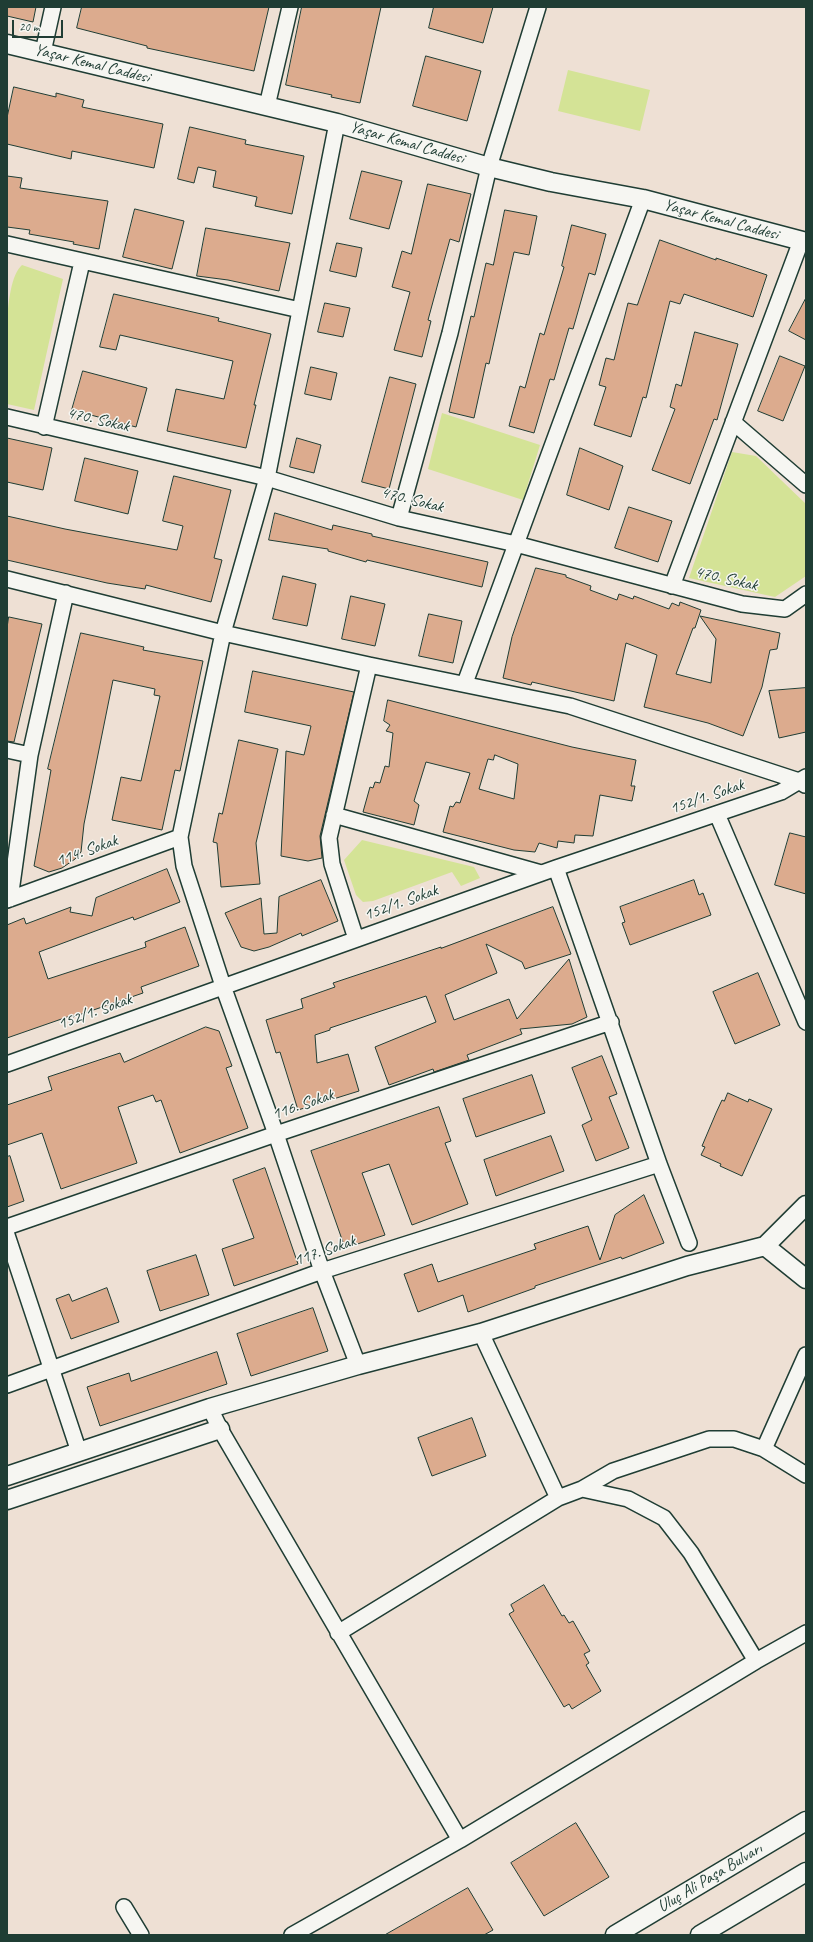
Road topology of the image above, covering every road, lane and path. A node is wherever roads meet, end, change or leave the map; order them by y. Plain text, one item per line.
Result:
1 (52, 7) edge
2 (290, 7) edge
3 (538, 7) edge
4 (7, 44) edge
5 (43, 52) junction
6 (267, 106) junction
7 (337, 123) junction
8 (489, 167) junction
9 (643, 199) junction
10 (803, 241) edge
11 (7, 244) edge
12 (82, 262) junction
13 (300, 310) junction
14 (7, 417) edge
15 (733, 422) junction
16 (44, 427) junction
17 (267, 478) junction
18 (806, 486) edge
19 (399, 518) junction
20 (516, 544) junction
21 (7, 579) edge
22 (672, 586) junction
23 (66, 593) junction
24 (806, 594) edge
25 (223, 633) junction
26 (369, 666) junction
27 (465, 684) junction
28 (7, 750) edge
29 (30, 755) junction
30 (804, 781) edge
31 (717, 814) junction
32 (334, 815) junction
33 (180, 837) junction
34 (556, 868) junction
35 (541, 873) junction
36 (8, 900) edge
37 (356, 939) junction
38 (223, 986) junction
39 (611, 1022) junction
40 (806, 1022) edge
41 (7, 1064) edge
42 (276, 1134) junction
43 (658, 1164) junction
44 (806, 1205) edge
45 (7, 1227) edge
46 (7, 1235) edge
47 (689, 1243) dead end
48 (765, 1246) junction
49 (322, 1271) junction
50 (806, 1279) edge
51 (481, 1333) junction
52 (806, 1356) edge
53 (358, 1365) junction
54 (52, 1369) junction
55 (7, 1385) edge
56 (210, 1408) junction
57 (220, 1429) junction
58 (764, 1450) junction
59 (79, 1452) junction
60 (806, 1475) edge
61 (7, 1476) edge
62 (582, 1489) junction
63 (558, 1498) junction
64 (7, 1500) edge
65 (338, 1634) junction
66 (804, 1638) edge
67 (756, 1661) junction
68 (806, 1821) edge
69 (460, 1840) junction
70 (806, 1872) edge
71 (124, 1907) dead end
72 (141, 1935) edge
73 (292, 1935) edge
74 (614, 1935) edge
75 (700, 1935) edge

1 - 5 street
2 - 6 street
3 - 8 street
4 - 5 street, Yaşar Kemal Caddesi
5 - 6 street, Yaşar Kemal Caddesi
6 - 7 street, Yaşar Kemal Caddesi
7 - 8 street, Yaşar Kemal Caddesi
7 - 13 street
8 - 9 street, Yaşar Kemal Caddesi
8 - 19 street
9 - 10 street, Yaşar Kemal Caddesi
9 - 20 street
10 - 15 street
11 - 12 street
12 - 13 street
12 - 16 street
13 - 17 street
14 - 16 street, 470. Sokak
15 - 18 street
15 - 22 street
16 - 17 street, 470. Sokak
17 - 19 street, 470. Sokak
17 - 25 street
19 - 20 street, 470. Sokak
20 - 22 street, 470. Sokak
20 - 27 street
21 - 23 street
22 - 24 street, 470. Sokak
23 - 25 street
23 - 29 street
25 - 26 street
25 - 33 street
26 - 27 street
26 - 32 street
27 - 30 street
28 - 29 street
29 - 36 street
30 - 31 street, 152/1. Sokak
31 - 34 street, 152/1. Sokak
31 - 40 street
32 - 35 street
32 - 37 street
33 - 36 street, 114. Sokak
33 - 38 street
34 - 35 street, 152/1. Sokak
34 - 39 street
35 - 37 street, 152/1. Sokak
37 - 38 street, 152/1. Sokak
38 - 41 street, 152/1. Sokak
38 - 42 street
39 - 42 street, 116. Sokak
39 - 43 street
42 - 45 street, 116. Sokak
42 - 49 street
43 - 47 street
43 - 49 street, 117. Sokak
44 - 48 street
46 - 54 street
48 - 50 street
48 - 51 street
49 - 53 street
49 - 54 street, 117. Sokak
51 - 53 street
51 - 63 street
52 - 58 street
53 - 56 street
54 - 55 street, 117. Sokak
54 - 59 street
56 - 57 street
56 - 59 street
57 - 64 street
57 - 65 street
58 - 60 street
58 - 62 street
59 - 61 street
62 - 63 street
62 - 67 street
63 - 65 street
65 - 69 street
66 - 67 street
67 - 69 street
68 - 74 street, Uluç Ali Paşa Bulvarı
69 - 73 street
70 - 75 street
71 - 72 street

